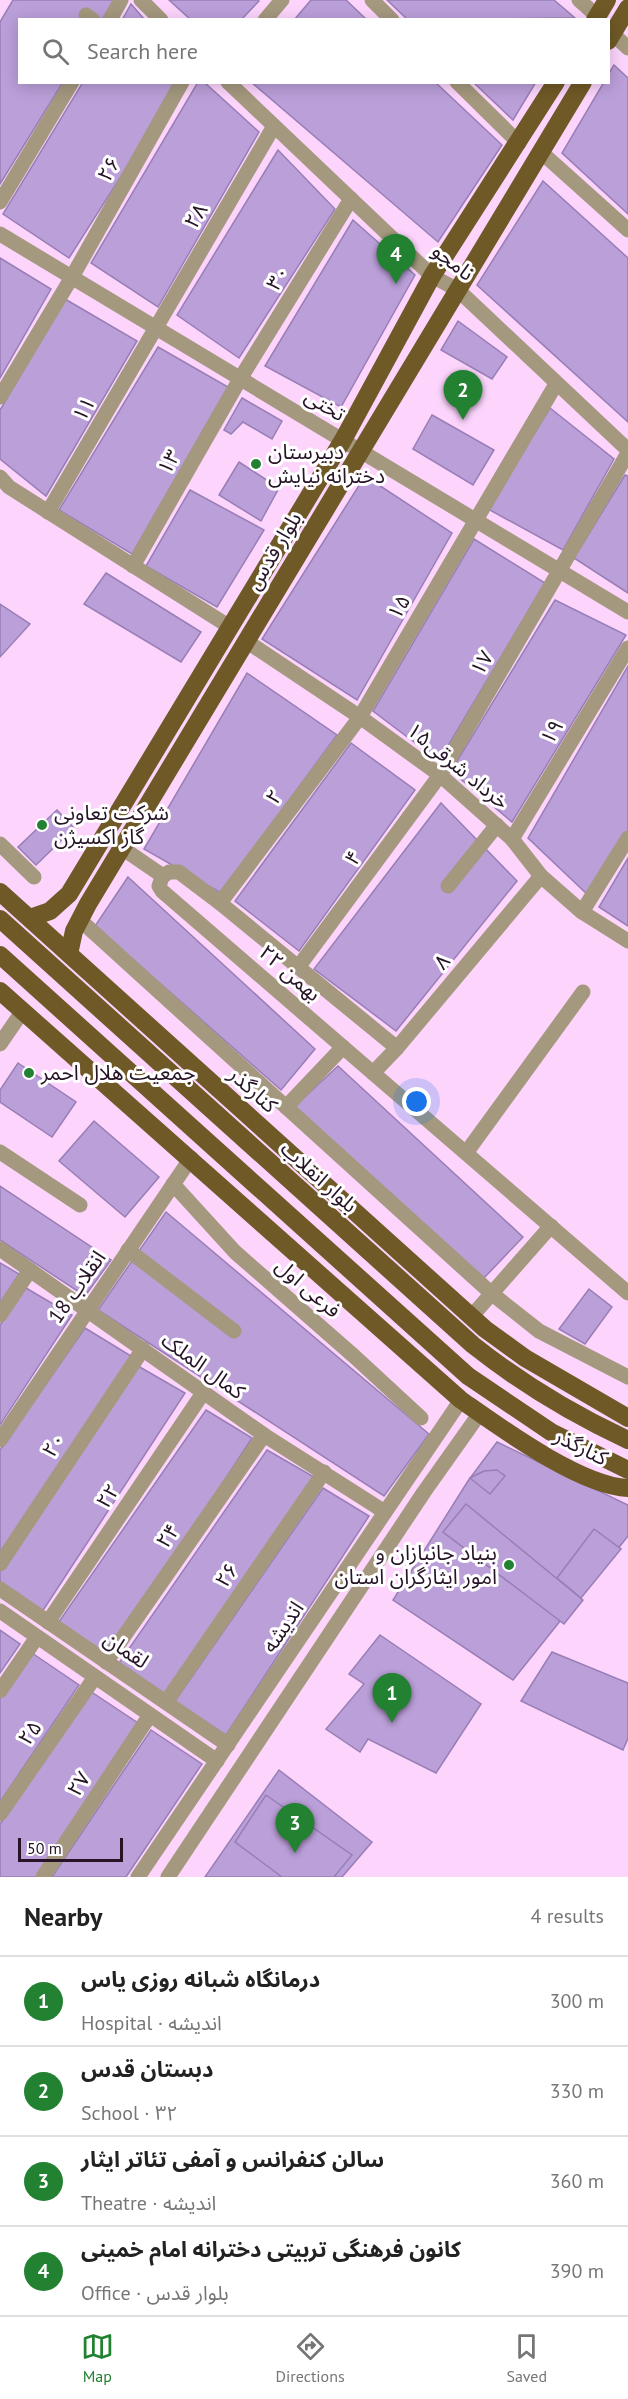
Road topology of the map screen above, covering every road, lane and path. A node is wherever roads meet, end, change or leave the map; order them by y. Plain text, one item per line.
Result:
1 (121, 0) edge
2 (141, 0) edge
3 (282, 0) edge
4 (372, 0) edge
5 (579, 0) edge
6 (607, 0) edge
7 (628, 8) edge
8 (111, 18) edge
9 (159, 18) edge
10 (267, 18) edge
11 (390, 18) edge
12 (596, 18) edge
13 (610, 37) edge
14 (628, 48) edge
15 (71, 84) edge
16 (181, 84) edge
17 (230, 84) edge
18 (459, 84) edge
19 (555, 84) edge
20 (582, 84) edge
21 (274, 126) junction
22 (519, 143) junction
23 (541, 152) junction
24 (351, 199) junction
25 (0, 202) edge
26 (628, 230) edge
27 (0, 234) edge
28 (432, 276) junction
29 (72, 277) junction
30 (458, 290) junction
31 (155, 328) junction
32 (240, 379) junction
33 (556, 384) junction
34 (0, 397) edge
35 (343, 440) junction
36 (361, 451) junction
37 (628, 452) edge
38 (0, 477) edge
39 (48, 512) junction
40 (474, 519) junction
41 (133, 566) junction
42 (560, 572) junction
43 (628, 612) edge
44 (230, 627) junction
45 (246, 641) junction
46 (628, 648) edge
47 (360, 717) junction
48 (440, 775) junction
49 (497, 825) junction
50 (104, 836) junction
51 (628, 838) edge
52 (512, 839) junction
53 (0, 844) edge
54 (122, 848) junction
55 (163, 876) junction
56 (541, 876) junction
57 (34, 877) dead end
58 (448, 886) dead end
59 (0, 892) edge
60 (220, 903) junction
61 (582, 912) junction
62 (30, 918) junction
63 (0, 919) edge
64 (80, 920) junction
65 (628, 941) edge
66 (69, 954) junction
67 (0, 955) edge
68 (299, 966) junction
69 (0, 991) edge
70 (583, 993) dead end
71 (22, 1012) junction
72 (0, 1044) edge
73 (343, 1047) junction
74 (397, 1048) junction
75 (193, 1067) junction
76 (373, 1073) junction
77 (179, 1082) junction
78 (286, 1107) junction
79 (0, 1152) edge
80 (466, 1154) junction
81 (191, 1158) junction
82 (173, 1184) junction
83 (80, 1205) dead end
84 (339, 1226) junction
85 (551, 1226) junction
86 (321, 1246) junction
87 (0, 1249) edge
88 (128, 1251) junction
89 (30, 1270) junction
90 (491, 1293) junction
91 (628, 1293) edge
92 (87, 1308) junction
93 (0, 1315) edge
94 (471, 1317) junction
95 (234, 1331) dead end
96 (143, 1349) junction
97 (628, 1377) edge
98 (203, 1394) junction
99 (461, 1400) junction
100 (450, 1415) junction
101 (421, 1418) dead end
102 (628, 1418) edge
103 (474, 1420) junction
104 (264, 1435) junction
105 (0, 1440) edge
106 (628, 1440) edge
107 (628, 1470) edge
108 (324, 1472) junction
109 (628, 1488) edge
110 (385, 1512) junction
111 (0, 1564) edge
112 (0, 1589) edge
113 (0, 1611) edge
114 (48, 1622) junction
115 (309, 1626) junction
116 (37, 1637) junction
117 (327, 1637) junction
118 (106, 1662) junction
119 (95, 1677) junction
120 (0, 1691) edge
121 (166, 1702) junction
122 (150, 1715) junction
123 (228, 1745) junction
124 (217, 1761) junction
125 (0, 1814) edge
126 (150, 1859) junction
127 (169, 1875) edge
128 (43, 1877) edge
129 (138, 1877) edge

1 - 8 street
2 - 9 street
3 - 10 street
4 - 11 street
5 - 12 street
6 - 12 main road
7 - 13 main road
13 - 14 street
15 - 25 street
16 - 29 street, ۲۶
17 - 21 street, نامجو
18 - 22 street
19 - 22 main road, بلوار قدس
20 - 23 main road, بلوار قدس
21 - 24 street, نامجو
21 - 31 street, ۲۸
22 - 28 main road, بلوار قدس
23 - 26 street
23 - 30 main road, بلوار قدس
24 - 28 street, نامجو
24 - 32 street, ۳۰
27 - 29 street, تختی
28 - 30 street, نامجو
28 - 35 main road, بلوار قدس
29 - 31 street, تختی
29 - 34 street, ۲۶
30 - 33 street, نامجو
30 - 36 main road, بلوار قدس
31 - 32 street, تختی
31 - 39 street, ۱۱
32 - 35 street, تختی
32 - 41 street, ۱۳
33 - 37 street, نامجو
33 - 40 street, ۱۵
35 - 36 street, تختی
35 - 44 main road, بلوار قدس
36 - 40 street, تختی
36 - 45 main road, بلوار قدس
37 - 42 street, ۱۷
38 - 39 street
39 - 41 street
40 - 42 street, تختی
40 - 47 street, ۱۵
41 - 44 street
42 - 43 street, تختی
42 - 48 street, ۱۷
44 - 50 main road, بلوار قدس
45 - 47 street, ۱۵خرداد شرقی
45 - 54 main road, بلوار قدس
46 - 52 street, ۱۹
47 - 48 street, ۱۵خرداد شرقی
47 - 60 street, ۲
48 - 49 street, ۱۵خرداد شرقی
48 - 68 street, ۴
49 - 52 street, ۱۵خرداد شرقی
49 - 58 street
50 - 54 main road
50 - 62 main road, بلوار قدس
51 - 61 street
52 - 56 street, ۱۵خرداد شرقی
53 - 57 street
54 - 55 street
54 - 64 main road, بلوار قدس
55 - 60 street, ۲۲ بهمن
55 - 73 street, ۲۲ بهمن
56 - 61 street, ۱۵خرداد شرقی
56 - 74 street, ۸
59 - 62 main road, کنارگذر
60 - 68 street, ۲۲ بهمن
61 - 65 street, ۱۵خرداد شرقی
62 - 66 main road, کنارگذر
63 - 77 main road, بلوار انقلاب
64 - 66 main road, بلوار قدس
64 - 78 street
66 - 75 main road, کنارگذر
67 - 86 main road
68 - 74 street, ۲۲ بهمن
69 - 71 main road, کنارگذر
70 - 80 street
71 - 72 street
71 - 81 main road, کنارگذر
73 - 76 street, ۲۲ بهمن
73 - 78 street
74 - 76 street, ۸
75 - 77 main road
75 - 94 main road, کنارگذر
76 - 80 street, ۲۲ بهمن
77 - 84 main road, بلوار انقلاب
78 - 90 street
79 - 83 street
80 - 85 street, ۲۲ بهمن
81 - 82 street, انقلاب 18
81 - 99 main road, کنارگذر
82 - 88 street, انقلاب 18
82 - 101 street, فرعی اول
84 - 86 main road
84 - 106 main road, بلوار انقلاب
85 - 90 street
85 - 91 street, ۲۲ بهمن
86 - 107 main road
87 - 89 street, کمال الملک
88 - 92 street, انقلاب 18
88 - 95 street
89 - 92 street, کمال الملک
89 - 93 street
90 - 94 street
90 - 97 street
92 - 96 street, کمال الملک
92 - 105 street, انقلاب 18
94 - 102 main road, کنارگذر
96 - 98 street, کمال الملک
96 - 111 street, ۲۰
98 - 104 street, کمال الملک
98 - 114 street, ۲۲
99 - 100 street, اندیشه
99 - 103 main road, کنارگذر
100 - 103 street
100 - 110 street, اندیشه
103 - 109 main road, کنارگذر
103 - 117 street, اندیشه
104 - 108 street, کمال الملک
104 - 118 street, ۲۴
108 - 110 street, کمال الملک
108 - 121 street, ۲۶
110 - 115 street, اندیشه
112 - 114 street, لقمان
113 - 116 street, لقمان
114 - 118 street, لقمان
115 - 117 street
115 - 123 street, اندیشه
116 - 119 street, لقمان
116 - 120 street
117 - 127 street, اندیشه
118 - 121 street, لقمان
119 - 122 street, لقمان
119 - 125 street, ۲۵
121 - 123 street, لقمان
122 - 124 street, لقمان
122 - 128 street, ۲۷
123 - 124 street, اندیشه
124 - 126 street, اندیشه
126 - 127 street
126 - 129 street, اندیشه

